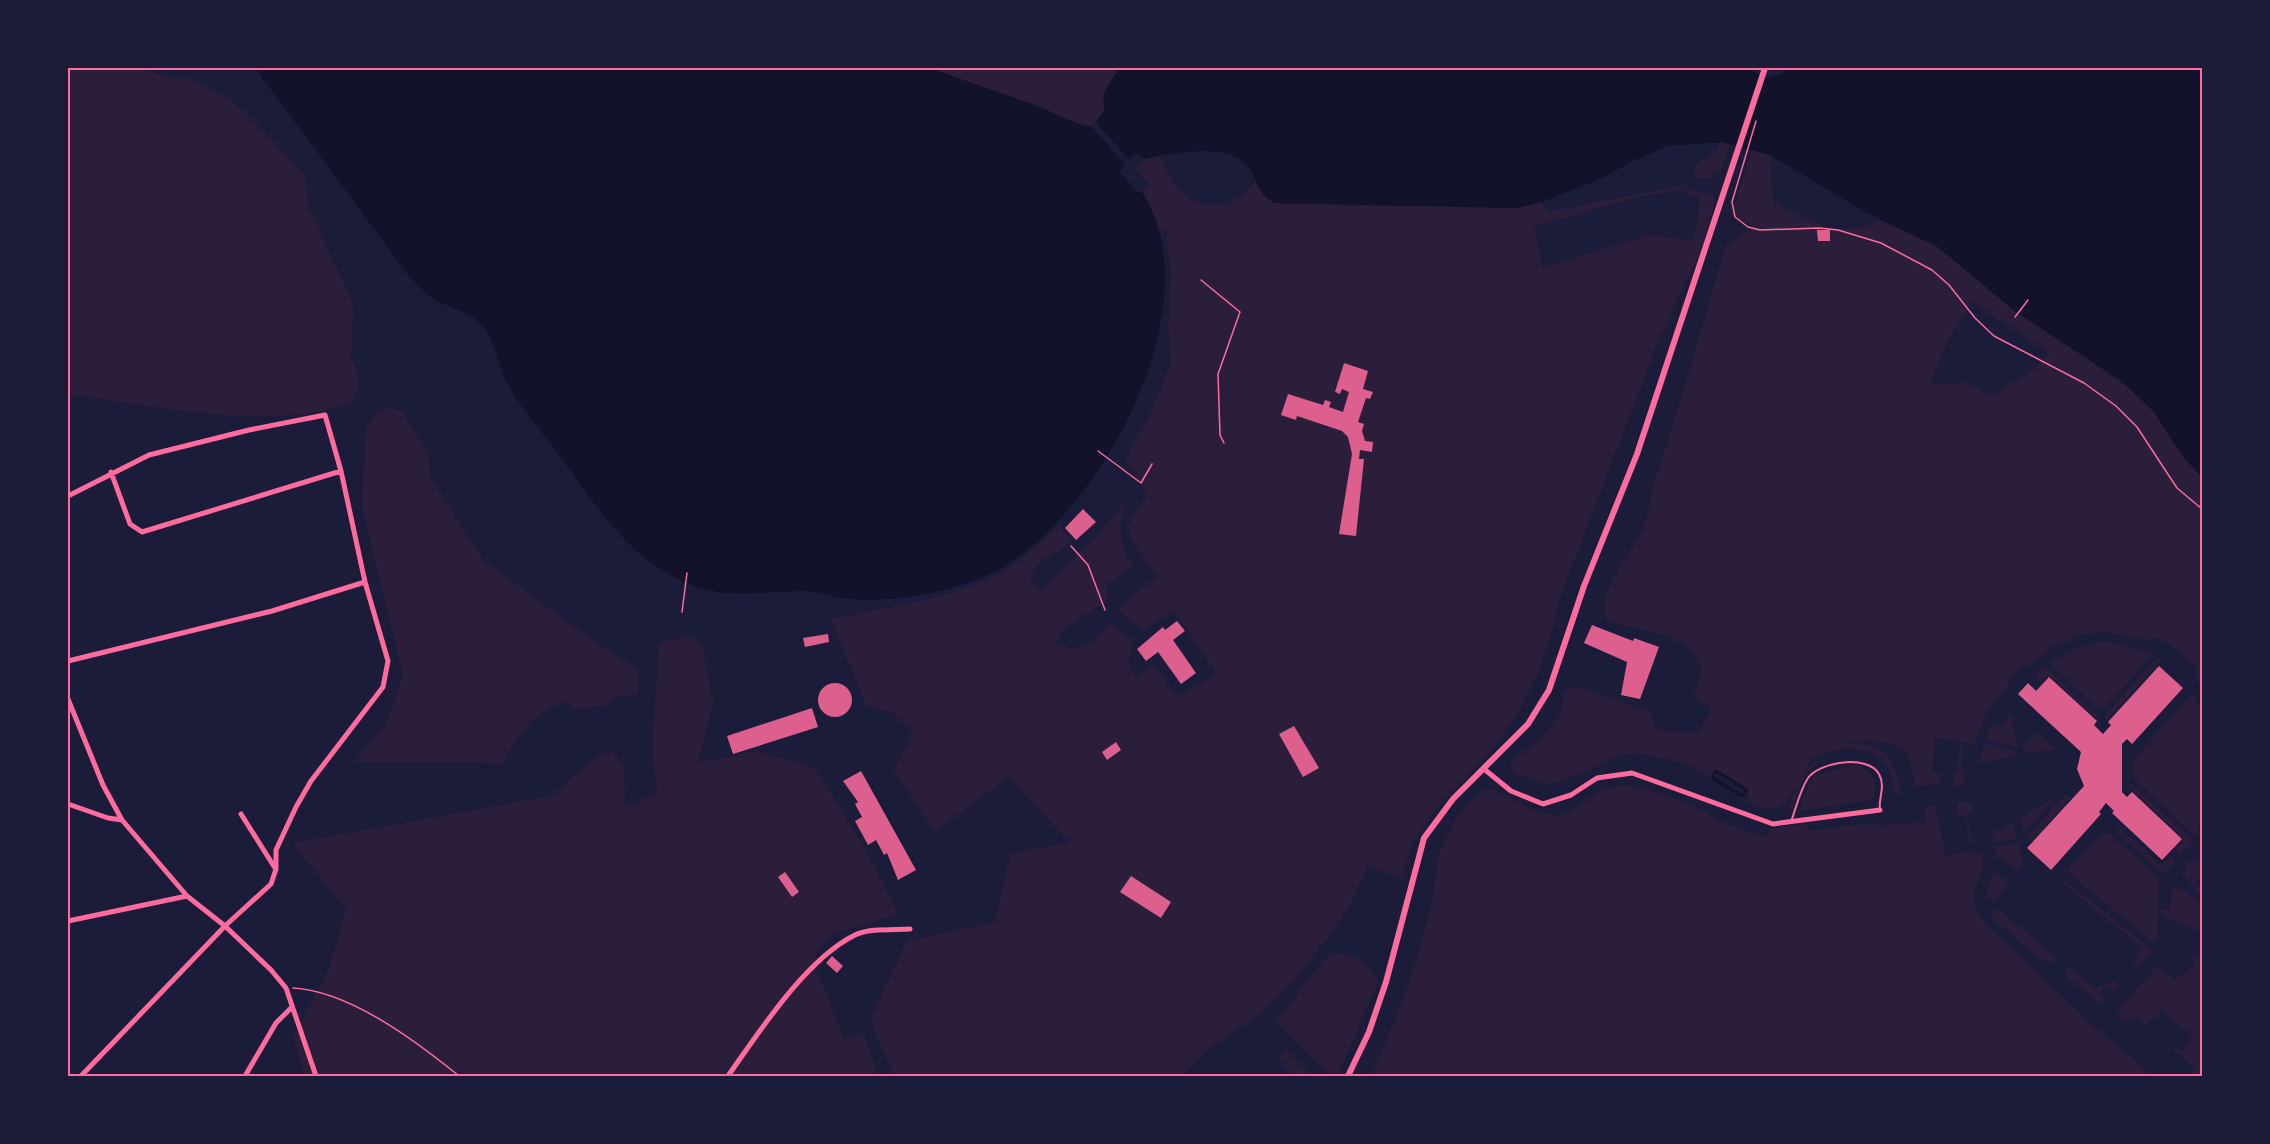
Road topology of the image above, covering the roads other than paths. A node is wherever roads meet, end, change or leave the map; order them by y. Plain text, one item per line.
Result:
1 (1765, 68) edge
2 (341, 471) junction
3 (111, 472) junction
4 (68, 496) edge
5 (365, 582) junction
6 (68, 661) edge
7 (68, 701) edge
8 (1484, 769) junction
9 (68, 804) edge
10 (1880, 810) joint
11 (241, 814) dead end
12 (122, 820) junction
13 (1790, 824) junction
14 (276, 869) junction
15 (187, 896) junction
16 (68, 921) edge
17 (225, 926) junction
18 (910, 929) dead end
19 (292, 1007) junction
20 (81, 1077) edge
21 (245, 1077) edge
22 (316, 1077) edge
23 (728, 1077) edge
24 (1348, 1077) edge

1 - 8 street
2 - 3 street
2 - 3 street
2 - 5 street
3 - 4 street
5 - 6 street
5 - 14 street
7 - 12 street
8 - 13 street
8 - 24 street
9 - 12 street
10 - 13 street
10 - 13 lane
11 - 14 street
12 - 15 street
14 - 17 street
15 - 16 street
15 - 17 street
17 - 19 street
17 - 20 street
18 - 23 street
19 - 21 street
19 - 22 street

